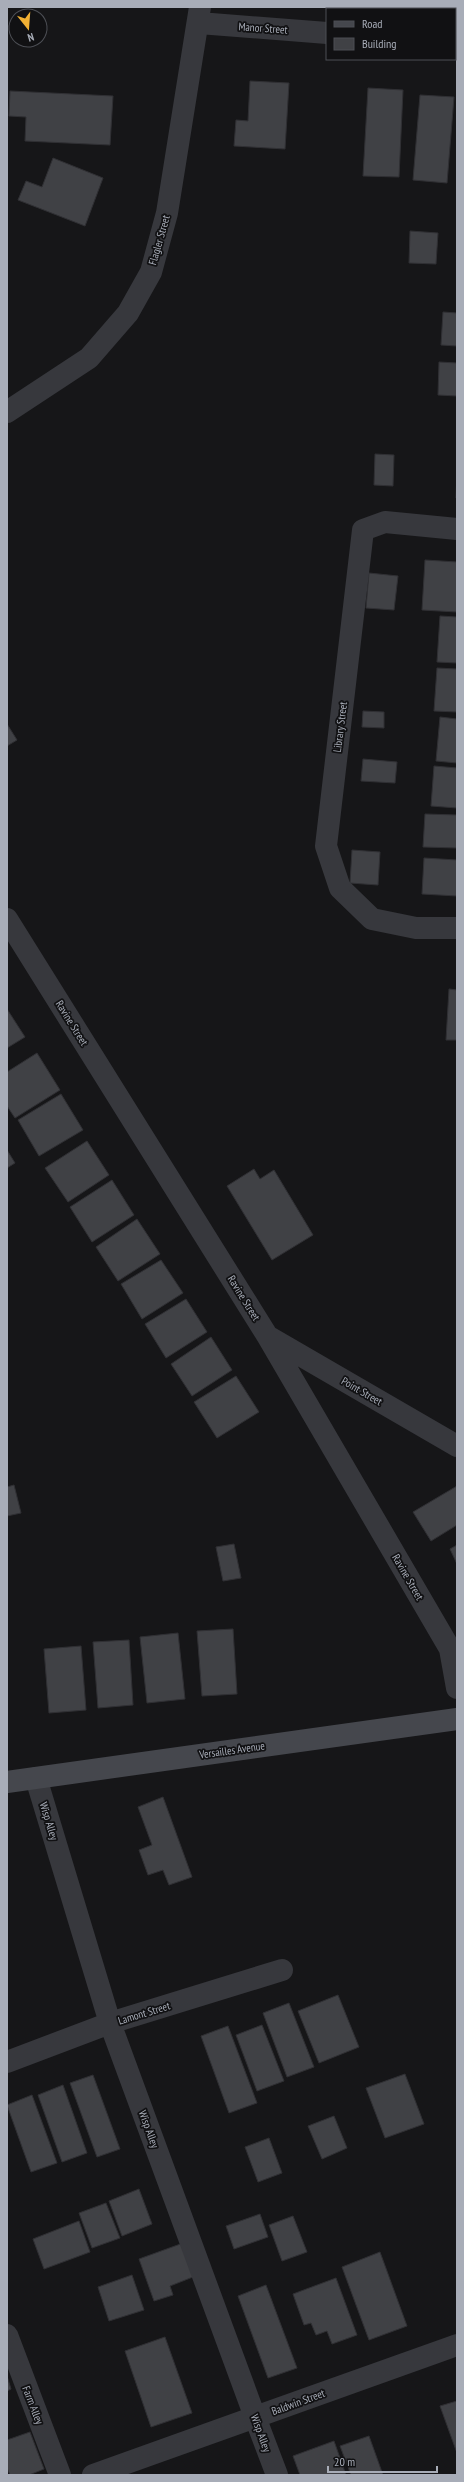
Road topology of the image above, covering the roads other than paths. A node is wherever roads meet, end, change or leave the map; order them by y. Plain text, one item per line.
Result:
1 (200, 15) edge
2 (326, 33) edge
3 (7, 412) edge
4 (457, 529) edge
5 (7, 919) edge
6 (457, 928) edge
7 (268, 1337) junction
8 (457, 1446) edge
9 (457, 1688) edge
10 (457, 1719) edge
11 (36, 1778) junction
12 (7, 1782) edge
13 (282, 1970) dead end
14 (110, 2023) junction
15 (7, 2062) edge
16 (7, 2335) edge
17 (457, 2345) edge
18 (256, 2418) junction
19 (60, 2475) edge
20 (94, 2475) edge
21 (277, 2475) edge

1 - 2 street, Manor Street
1 - 3 street, Flagler Street
4 - 6 street, Library Street
5 - 7 street, Ravine Street
7 - 8 street, Point Street
7 - 9 street, Ravine Street
10 - 11 street, Versailles Avenue
11 - 12 street, Versailles Avenue
11 - 14 street, Wisp Alley
13 - 14 street, Lamont Street
14 - 15 street, Lamont Street
14 - 18 street, Wisp Alley
16 - 19 street, Farm Alley
17 - 18 street, Baldwin Street
18 - 20 street, Baldwin Street
18 - 21 street, Wisp Alley

